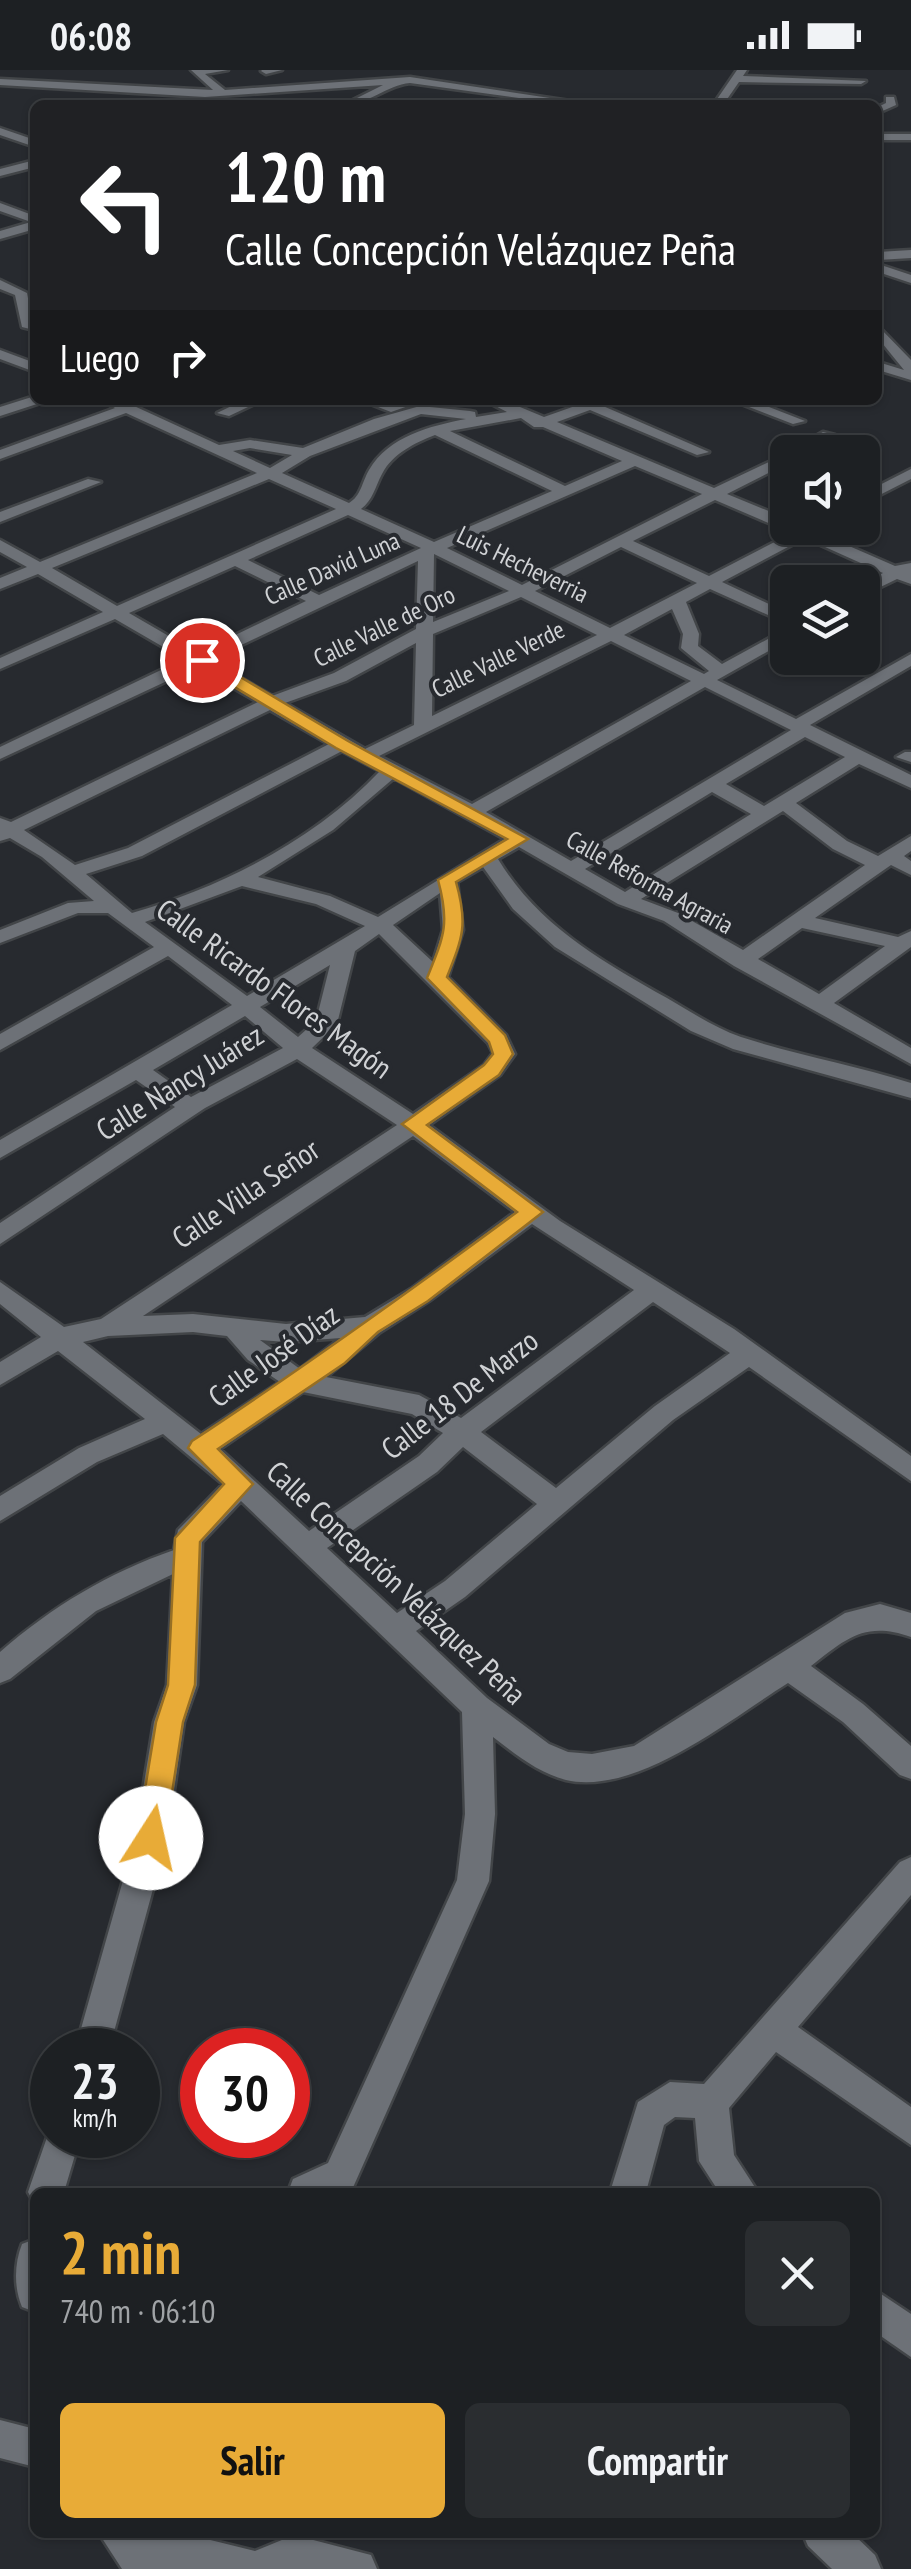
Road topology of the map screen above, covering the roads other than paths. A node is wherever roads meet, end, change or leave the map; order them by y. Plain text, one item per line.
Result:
1 (223, 70) edge
2 (277, 70) edge
3 (335, 70) edge
4 (453, 70) edge
5 (193, 71) edge
6 (265, 71) edge
7 (120, 74) dead end
8 (739, 74) edge
9 (353, 81) junction
10 (409, 81) junction
11 (861, 81) dead end
12 (0, 82) edge
13 (24, 86) junction
14 (292, 87) junction
15 (0, 93) edge
16 (149, 93) junction
17 (223, 93) junction
18 (421, 96) dead end
19 (890, 99) dead end
20 (359, 100) edge
21 (554, 100) edge
22 (721, 100) edge
23 (882, 108) edge
24 (0, 131) edge
25 (882, 136) edge
26 (911, 136) edge
27 (30, 142) edge
28 (30, 164) edge
29 (0, 173) edge
30 (0, 207) edge
31 (30, 220) edge
32 (30, 224) edge
33 (0, 235) edge
34 (911, 254) edge
35 (882, 256) edge
36 (882, 269) edge
37 (911, 278) edge
38 (9, 284) edge
39 (26, 329) edge
40 (882, 335) edge
41 (0, 354) edge
42 (30, 366) edge
43 (882, 367) edge
44 (911, 372) edge
45 (30, 402) edge
46 (120, 405) edge
47 (244, 405) edge
48 (382, 405) edge
49 (422, 405) edge
50 (502, 405) edge
51 (752, 405) edge
52 (589, 406) joint
53 (127, 408) junction
54 (1, 411) edge
55 (224, 413) dead end
56 (522, 413) junction
57 (504, 418) junction
58 (798, 421) dead end
59 (544, 422) junction
60 (481, 423) junction
61 (362, 429) junction
62 (431, 430) junction
63 (220, 449) junction
64 (702, 452) dead end
65 (305, 454) junction
66 (0, 456) edge
67 (634, 461) junction
68 (770, 467) edge
69 (911, 472) edge
70 (268, 474) junction
71 (885, 481) junction
72 (93, 482) dead end
73 (880, 485) edge
74 (911, 491) edge
75 (566, 492) junction
76 (715, 495) junction
77 (346, 510) junction
78 (770, 516) edge
79 (0, 517) edge
80 (622, 542) junction
81 (770, 545) edge
82 (841, 545) edge
83 (0, 546) edge
84 (431, 551) junction
85 (234, 559) junction
86 (38, 568) junction
87 (906, 572) edge
88 (706, 582) junction
89 (880, 583) edge
90 (0, 584) edge
91 (520, 592) junction
92 (676, 598) junction
93 (319, 601) junction
94 (117, 610) junction
95 (770, 611) edge
96 (424, 631) junction
97 (610, 635) junction
98 (770, 644) edge
99 (911, 658) edge
100 (202, 660) junction
101 (0, 664) edge
102 (713, 677) junction
103 (272, 702) junction
104 (423, 726) junction
105 (800, 728) junction
106 (342, 744) junction
107 (0, 754) edge
108 (366, 755) junction
109 (859, 756) junction
110 (909, 756) edge
111 (391, 770) junction
112 (886, 770) junction
113 (911, 782) edge
114 (715, 786) junction
115 (786, 804) junction
116 (472, 812) junction
117 (767, 816) junction
118 (3, 830) edge
119 (520, 839) junction
120 (911, 842) edge
121 (487, 857) junction
122 (884, 860) junction
123 (572, 868) junction
124 (911, 869) edge
125 (72, 872) junction
126 (242, 880) junction
127 (447, 880) junction
128 (626, 900) junction
129 (121, 913) junction
130 (796, 920) junction
131 (379, 924) junction
132 (0, 937) edge
133 (906, 940) edge
134 (169, 947) junction
135 (345, 948) junction
136 (741, 961) junction
137 (437, 978) junction
138 (818, 1004) junction
139 (244, 1006) junction
140 (0, 1043) edge
141 (298, 1049) junction
142 (911, 1057) edge
143 (136, 1070) junction
144 (911, 1091) edge
145 (191, 1107) junction
146 (412, 1124) junction
147 (0, 1150) edge
148 (532, 1212) junction
149 (0, 1235) edge
150 (652, 1289) junction
151 (0, 1291) edge
152 (370, 1326) junction
153 (108, 1327) junction
154 (236, 1328) junction
155 (59, 1338) junction
156 (748, 1354) junction
157 (12, 1362) edge
158 (0, 1375) edge
159 (300, 1382) junction
160 (168, 1420) junction
161 (462, 1432) junction
162 (200, 1448) junction
163 (911, 1470) edge
164 (240, 1484) junction
165 (558, 1505) junction
166 (0, 1510) edge
167 (305, 1548) junction
168 (186, 1557) junction
169 (911, 1625) edge
170 (396, 1629) junction
171 (789, 1667) junction
172 (0, 1670) edge
173 (476, 1706) junction
174 (911, 1764) edge
175 (911, 1872) edge
176 (98, 2028) edge
177 (774, 2030) junction
178 (711, 2102) junction
179 (911, 2128) edge
180 (57, 2158) edge
181 (336, 2184) edge
182 (47, 2188) edge
183 (629, 2188) edge
184 (737, 2188) edge
185 (880, 2312) edge
186 (911, 2338) edge
187 (0, 2439) edge
188 (30, 2447) edge
189 (123, 2538) edge
190 (144, 2538) edge
191 (828, 2538) edge
192 (286, 2556) edge
193 (147, 2569) edge
194 (250, 2569) edge
195 (357, 2569) edge
196 (861, 2569) edge

1 - 5 street
2 - 6 street
3 - 9 street
4 - 10 street
5 - 17 street
6 - 14 street
7 - 16 street
8 - 11 street
8 - 22 street
9 - 10 street
9 - 14 street
10 - 18 street
10 - 20 street
10 - 21 street
12 - 13 street
13 - 15 street
13 - 16 street
14 - 17 street
16 - 17 street
19 - 23 street
24 - 27 street
25 - 26 street
28 - 29 street
30 - 31 street
32 - 33 street
34 - 35 street
36 - 37 street
38 - 39 street
40 - 44 street
41 - 42 street
43 - 44 street
45 - 54 street
46 - 53 street, Luis Hecheverria
47 - 55 street
48 - 49 street
49 - 57 street
49 - 61 street
50 - 56 street
51 - 58 street
52 - 59 street
52 - 64 street
53 - 63 street, Luis Hecheverria
53 - 66 street
56 - 57 street
56 - 59 street
57 - 60 street
59 - 60 street
59 - 67 street
60 - 62 street
61 - 62 street
61 - 65 street
62 - 75 street
62 - 77 street
63 - 65 street
63 - 70 street, Luis Hecheverria
65 - 70 street
67 - 75 street, Calle David Luna
67 - 76 street
68 - 76 street, Calle Valle de Oro
69 - 71 street
70 - 77 street, Luis Hecheverria
70 - 86 street
71 - 73 street
71 - 74 street
72 - 79 street
75 - 84 street, Calle David Luna
76 - 78 street
76 - 80 street, Calle Valle de Oro
77 - 84 street, Luis Hecheverria
77 - 85 street
80 - 88 street
80 - 91 street, Calle Valle de Oro
81 - 88 street, Calle Valle Verde
82 - 87 street
83 - 86 street, Calle Reforma Agraria
84 - 91 street, Luis Hecheverria
84 - 93 street, Calle David Luna
84 - 96 street
85 - 93 street
85 - 94 street
86 - 90 street
86 - 94 street, Calle Reforma Agraria
87 - 89 street
88 - 92 street, Calle Valle Verde
88 - 95 street
91 - 96 street, Calle Valle de Oro
91 - 97 street, Luis Hecheverria
92 - 97 street, Calle Valle Verde
92 - 102 street
93 - 100 street, Calle David Luna
94 - 100 street, Calle Reforma Agraria
94 - 101 street
96 - 103 street, Calle Valle de Oro
96 - 104 street
97 - 102 street, Luis Hecheverria
97 - 104 street, Calle Valle Verde
98 - 102 street
99 - 105 street
100 - 103 street, Calle Reforma Agraria
100 - 107 street, Calle David Luna
102 - 105 street, Luis Hecheverria
102 - 116 street
103 - 106 street, Calle Reforma Agraria
103 - 118 street, Calle Valle de Oro
104 - 108 street, Calle Valle Verde
105 - 109 street, Luis Hecheverria
105 - 114 street
106 - 108 street, Calle Reforma Agraria
106 - 125 street
108 - 111 street, Calle Reforma Agraria
109 - 112 street, Luis Hecheverria
109 - 115 street
110 - 112 street
111 - 116 street, Calle Reforma Agraria
111 - 126 street
112 - 113 street, Luis Hecheverria
114 - 117 street
114 - 123 street
115 - 117 street
115 - 122 street
116 - 119 street, Calle Reforma Agraria
117 - 128 street
118 - 125 street, Calle Ricardo Flores Magón
119 - 121 street
119 - 123 street, Calle Reforma Agraria
120 - 122 street
121 - 127 street
121 - 144 street
122 - 124 street
122 - 130 street
123 - 128 street, Calle Reforma Agraria
125 - 129 street, Calle Ricardo Flores Magón
126 - 129 street
126 - 131 street
127 - 131 street
127 - 137 street
128 - 136 street, Calle Reforma Agraria
129 - 132 street
129 - 134 street, Calle Ricardo Flores Magón
130 - 133 street
130 - 136 street
131 - 135 street
131 - 137 street
133 - 138 street
134 - 139 street, Calle Ricardo Flores Magón
134 - 140 street
135 - 139 street
135 - 141 street, Calle Nancy Juárez
136 - 138 street, Calle Reforma Agraria
137 - 146 street, Calle Villa Señor
138 - 142 street, Calle Reforma Agraria
139 - 141 street, Calle Ricardo Flores Magón
139 - 143 street
141 - 145 street, Calle Nancy Juárez
141 - 146 street, Calle Ricardo Flores Magón
143 - 145 street
143 - 147 street
145 - 149 street, Calle Nancy Juárez
146 - 148 street, Calle Ricardo Flores Magón
146 - 153 street, Calle Villa Señor
148 - 150 street, Calle Ricardo Flores Magón
148 - 152 street, Calle José Díaz
150 - 156 street, Calle Ricardo Flores Magón
150 - 161 street, Calle 18 De Marzo
151 - 155 street, Calle Concepción Velázquez Peña
152 - 154 street
152 - 159 street, Calle José Díaz
153 - 154 street
153 - 155 street, Calle Villa Señor
154 - 159 street
155 - 157 street, Calle Villa Señor
155 - 160 street, Calle Concepción Velázquez Peña
156 - 163 street, Calle Ricardo Flores Magón
156 - 165 street
157 - 158 street, Calle Villa Señor
159 - 161 street
159 - 162 street, Calle José Díaz
160 - 162 street, Calle Concepción Velázquez Peña
160 - 166 street
161 - 165 street
161 - 167 street, Calle 18 De Marzo
162 - 164 street, Calle Concepción Velázquez Peña
164 - 167 street, Calle Concepción Velázquez Peña
164 - 168 street
165 - 170 street
167 - 170 street, Calle Concepción Velázquez Peña
168 - 172 street
168 - 176 street
169 - 171 street
170 - 173 street, Calle Concepción Velázquez Peña
171 - 173 street, Calle Concepción Velázquez Peña
171 - 174 street
173 - 181 street
175 - 177 street
177 - 178 street
177 - 179 street
178 - 183 street
178 - 184 street
180 - 182 street
185 - 186 street
187 - 188 street
189 - 193 street
190 - 194 street
191 - 196 street
192 - 195 street

